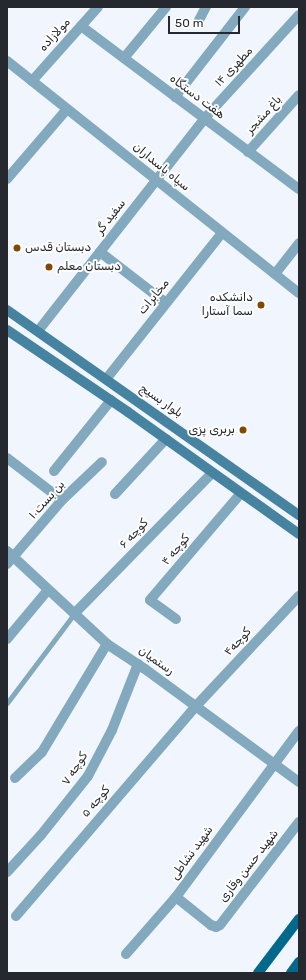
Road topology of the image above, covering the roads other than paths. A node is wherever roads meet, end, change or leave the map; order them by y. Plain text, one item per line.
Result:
1 (98, 7) edge
2 (166, 7) edge
3 (206, 7) edge
4 (245, 7) edge
5 (299, 15) edge
6 (199, 20) dead end
7 (81, 26) junction
8 (124, 58) junction
9 (7, 61) edge
10 (32, 81) junction
11 (299, 95) edge
12 (175, 97) junction
13 (67, 108) junction
14 (204, 119) junction
15 (248, 152) junction
16 (7, 179) edge
17 (156, 180) junction
18 (299, 189) edge
19 (222, 233) junction
20 (299, 243) edge
21 (100, 252) junction
22 (275, 274) junction
23 (299, 293) edge
24 (166, 303) junction
25 (7, 310) edge
26 (7, 330) edge
27 (38, 331) junction
28 (28, 344) junction
29 (107, 378) junction
30 (111, 400) junction
31 (166, 440) junction
32 (7, 458) edge
33 (102, 462) dead end
34 (54, 470) dead end
35 (212, 472) junction
36 (241, 493) junction
37 (115, 494) dead end
38 (62, 500) junction
39 (298, 512) edge
40 (283, 523) junction
41 (299, 534) edge
42 (9, 557) edge
43 (48, 590) junction
44 (299, 596) edge
45 (74, 614) junction
46 (176, 619) dead end
47 (7, 640) edge
48 (107, 644) junction
49 (138, 664) junction
50 (7, 703) edge
51 (196, 706) junction
52 (299, 731) edge
53 (272, 764) junction
54 (15, 778) dead end
55 (299, 782) edge
56 (299, 822) edge
57 (7, 872) edge
58 (176, 897) junction
59 (16, 916) dead end
60 (299, 919) edge
61 (126, 954) dead end
62 (299, 962) edge
63 (258, 973) edge
64 (291, 973) edge

1 - 7 street, مولازاده
2 - 8 street
3 - 6 street
4 - 12 street
5 - 14 street, مطهری ۱۴
7 - 8 street, هفت دستگاه
7 - 10 street, مولازاده
8 - 12 street, هفت دستگاه
9 - 10 street, سپاه پاسداران
10 - 13 street, سپاه پاسداران
11 - 15 street, باغ مشجر
12 - 14 street, هفت دستگاه
13 - 16 street
13 - 17 street, سپاه پاسداران
14 - 15 street, هفت دستگاه
14 - 17 street, سفید گر
15 - 18 street, هفت دستگاه
17 - 19 street, سپاه پاسداران
17 - 21 street, سفید گر
19 - 22 street, سپاه پاسداران
19 - 24 street, مخابرات
20 - 22 street
21 - 24 street
21 - 27 street, سفید گر
22 - 23 street, سپاه پاسداران
24 - 29 street, مخابرات
25 - 27 main road, بلوار بسیج
26 - 28 main road
27 - 28 main road
27 - 29 main road, بلوار بسیج
28 - 30 main road
29 - 39 main road, بلوار بسیج
30 - 31 main road
30 - 34 street
31 - 35 main road
31 - 37 street
32 - 38 street
33 - 38 street, بن بست۱۰
35 - 36 main road
35 - 45 street, کوچه ۶
36 - 40 main road
36 - 46 street, کوچه ۴
38 - 42 street, بن بست۱۰
39 - 40 main road
40 - 41 main road
42 - 43 street, رستمیان
43 - 45 street, رستمیان
43 - 47 street
44 - 51 street, کوچه۴
45 - 48 street, رستمیان
45 - 50 lane
48 - 49 street, رستمیان
48 - 54 street
49 - 51 street, رستمیان
49 - 57 street, کوچه ۷
51 - 53 street, رستمیان
51 - 59 street, کوچه ۵
52 - 53 street, شهید نشاطی
53 - 55 street, رستمیان
53 - 58 street, شهید نشاطی
56 - 58 street, شهید حسن وقاری
58 - 61 street, شهید نشاطی
60 - 63 main road
62 - 64 main road

